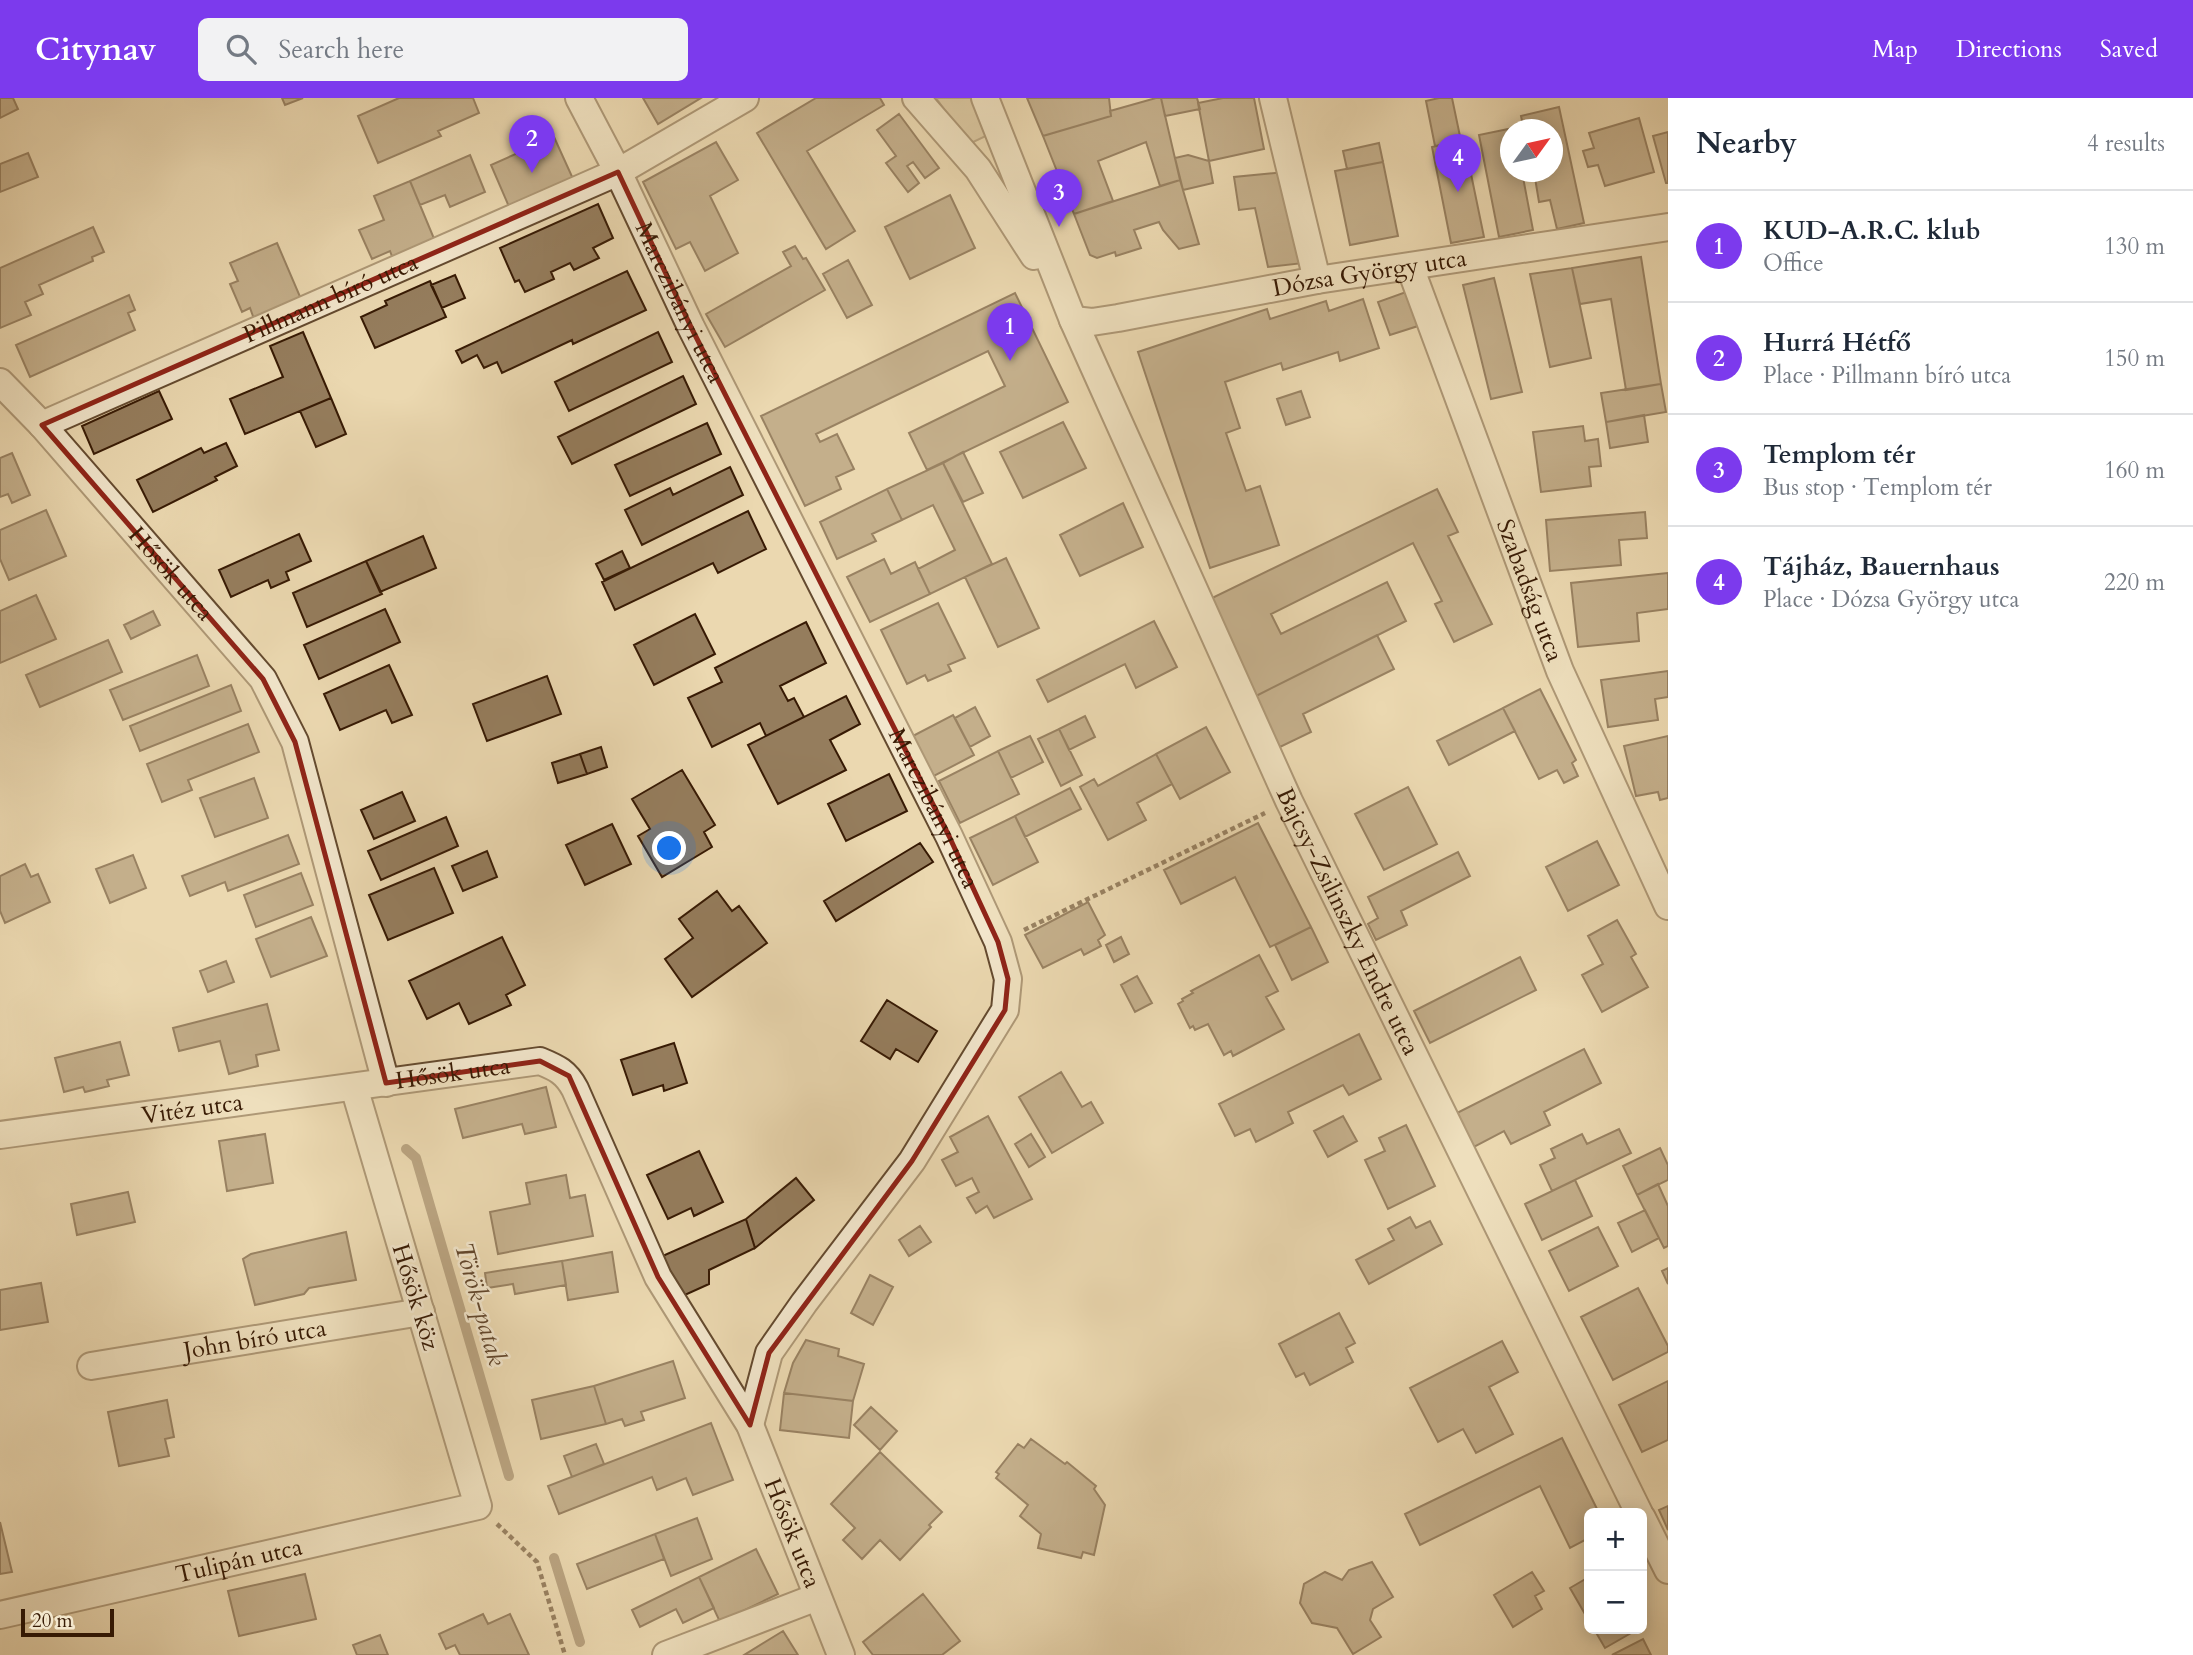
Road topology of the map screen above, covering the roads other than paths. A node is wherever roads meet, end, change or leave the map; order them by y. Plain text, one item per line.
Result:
1 (579, 98) edge
2 (745, 98) edge
3 (916, 98) edge
4 (985, 98) edge
5 (1273, 98) edge
6 (618, 172) junction
7 (1668, 227) edge
8 (1410, 267) junction
9 (1317, 280) junction
10 (1073, 320) junction
11 (0, 382) edge
12 (42, 425) junction
13 (1668, 906) edge
14 (386, 1083) junction
15 (354, 1087) junction
16 (0, 1135) edge
17 (421, 1312) junction
18 (91, 1366) dead end
19 (750, 1425) junction
20 (478, 1506) joint
21 (1637, 1508) edge
22 (1647, 1528) edge
23 (1668, 1570) edge
24 (817, 1597) junction
25 (0, 1615) edge
26 (666, 1655) edge
27 (841, 1655) edge

1 - 6 street, Marczibányi utca
2 - 6 street, Pillmann bíró utca
3 - 10 street
4 - 10 street
5 - 9 street
6 - 12 street, Pillmann bíró utca
6 - 19 street, Marczibányi utca
7 - 8 street, Dózsa György utca
8 - 9 street, Dózsa György utca
8 - 13 street, Szabadság utca
9 - 10 street, Dózsa György utca
10 - 21 street, Bajcsy-Zsilinszky Endre utca
11 - 12 street, Hősök utca
12 - 14 street, Hősök utca
14 - 15 street, Vitéz utca
14 - 19 street, Hősök utca
15 - 16 street, Vitéz utca
15 - 17 street, Hősök köz
17 - 18 street, John bíró utca
17 - 20 street, Hősök köz
19 - 24 street, Hősök utca
20 - 25 street, Tulipán utca
22 - 23 street, Bajcsy-Zsilinszky Endre utca
24 - 26 street
24 - 27 street, Hősök utca

